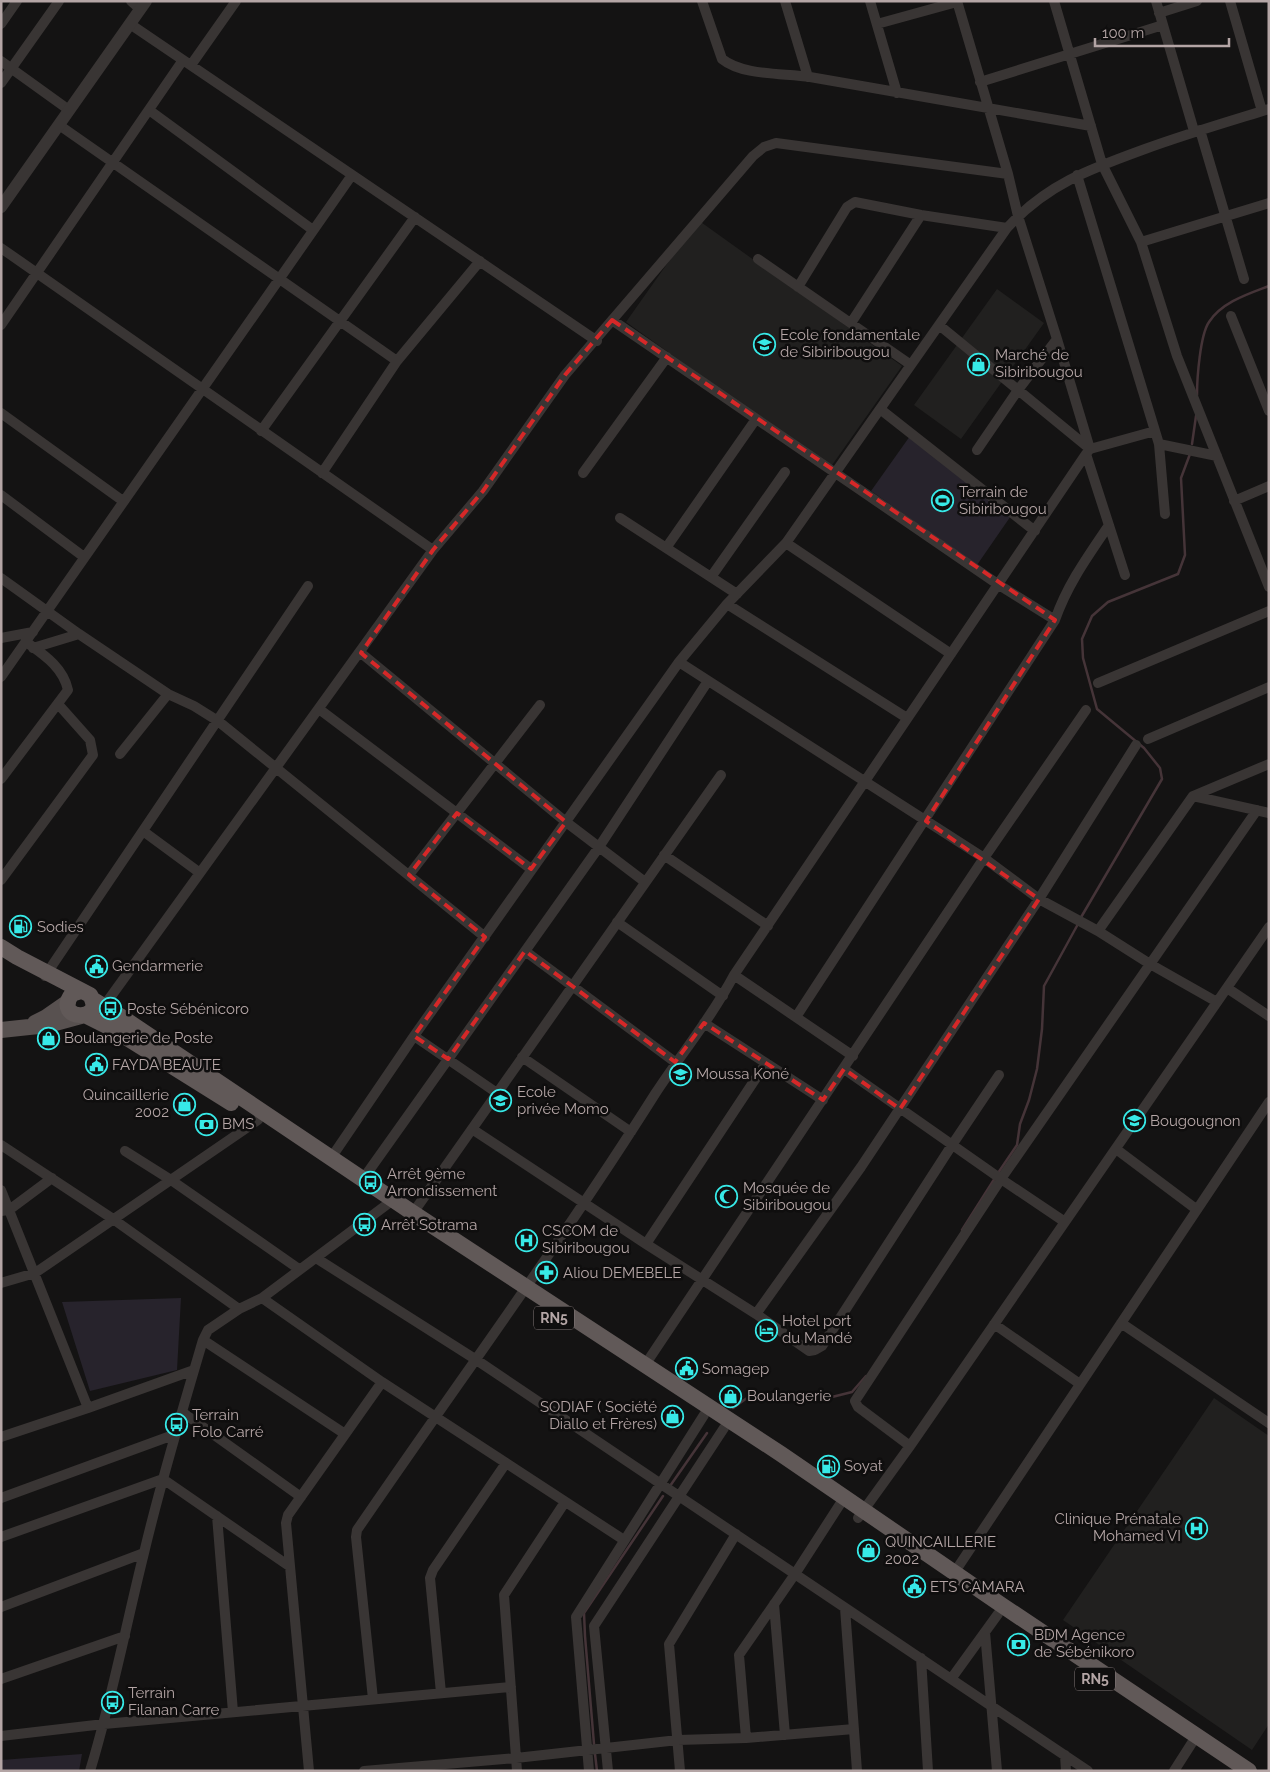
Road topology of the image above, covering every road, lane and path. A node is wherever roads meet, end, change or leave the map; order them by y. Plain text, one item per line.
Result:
1 (17, 1) edge
2 (59, 1) edge
3 (236, 1) edge
4 (702, 1) edge
5 (785, 1) edge
6 (870, 1) edge
7 (1054, 1) edge
8 (1156, 1) edge
9 (1197, 1) edge
10 (1230, 1) edge
11 (957, 2) edge
12 (139, 4) edge
13 (1159, 13) junction
14 (1, 24) edge
15 (130, 24) junction
16 (877, 24) junction
17 (1163, 25) junction
18 (1070, 53) junction
19 (1, 61) edge
20 (187, 63) junction
21 (11, 68) junction
22 (808, 77) junction
23 (980, 82) junction
24 (1, 83) edge
25 (897, 93) junction
26 (989, 108) junction
27 (69, 110) junction
28 (149, 110) junction
29 (1266, 110) edge
30 (59, 125) junction
31 (1091, 126) junction
32 (1197, 130) junction
33 (113, 162) junction
34 (1102, 164) junction
35 (1008, 174) junction
36 (1077, 174) junction
37 (352, 175) junction
38 (1269, 203) edge
39 (1, 206) edge
40 (921, 215) junction
41 (1018, 216) junction
42 (1226, 216) junction
43 (415, 217) junction
44 (1007, 228) junction
45 (313, 230) junction
46 (1141, 242) junction
47 (1, 248) edge
48 (758, 259) dead end
49 (480, 262) junction
50 (37, 273) junction
51 (279, 278) junction
52 (1244, 279) dead end
53 (798, 287) junction
54 (1231, 316) dead end
55 (612, 320) junction
56 (340, 321) junction
57 (851, 323) junction
58 (1, 325) edge
59 (939, 325) junction
60 (1057, 339) junction
61 (597, 340) junction
62 (667, 357) junction
63 (397, 361) junction
64 (911, 365) junction
65 (202, 389) junction
66 (1018, 390) junction
67 (880, 409) junction
68 (1269, 411) edge
69 (1, 413) edge
70 (756, 418) junction
71 (262, 431) junction
72 (1155, 431) junction
73 (1159, 444) junction
74 (977, 450) dead end
75 (1088, 452) junction
76 (1217, 456) junction
77 (785, 472) dead end
78 (835, 472) junction
79 (322, 473) junction
80 (583, 473) dead end
81 (1269, 486) edge
82 (1, 495) edge
83 (123, 501) junction
84 (1234, 501) junction
85 (1165, 514) dead end
86 (620, 518) dead end
87 (1109, 525) junction
88 (1035, 531) junction
89 (786, 543) junction
90 (666, 548) junction
91 (433, 550) junction
92 (84, 557) junction
93 (1124, 575) dead end
94 (711, 577) junction
95 (1, 578) edge
96 (999, 585) junction
97 (308, 586) dead end
98 (1269, 587) edge
99 (737, 594) junction
100 (727, 604) junction
101 (46, 611) junction
102 (1269, 611) edge
103 (1055, 620) junction
104 (33, 632) junction
105 (78, 634) junction
106 (1, 638) edge
107 (29, 645) junction
108 (360, 653) junction
109 (951, 654) junction
110 (679, 662) junction
111 (1, 677) edge
112 (708, 681) junction
113 (1098, 683) dead end
114 (1269, 687) edge
115 (168, 694) junction
116 (58, 704) junction
117 (540, 705) dead end
118 (318, 709) junction
119 (1086, 710) dead end
120 (908, 718) junction
121 (218, 721) junction
122 (1148, 739) dead end
123 (1136, 745) dead end
124 (120, 754) dead end
125 (494, 764) junction
126 (1269, 764) edge
127 (276, 768) junction
128 (721, 775) dead end
129 (1, 779) edge
130 (865, 782) junction
131 (1193, 796) junction
132 (1257, 810) junction
133 (457, 813) junction
134 (1269, 813) edge
135 (926, 821) junction
136 (566, 822) junction
137 (143, 831) junction
138 (599, 847) junction
139 (664, 855) junction
140 (984, 858) junction
141 (531, 869) junction
142 (200, 873) junction
143 (409, 874) junction
144 (1, 880) edge
145 (645, 882) junction
146 (1039, 898) junction
147 (617, 922) junction
148 (768, 926) junction
149 (1269, 927) edge
150 (1098, 931) junction
151 (485, 937) junction
152 (1, 947) edge
153 (525, 951) junction
154 (1150, 964) junction
155 (734, 975) junction
156 (45, 976) junction
157 (572, 986) junction
158 (1227, 988) junction
159 (723, 996) junction
160 (83, 999) junction
161 (1217, 1002) junction
162 (83, 1016) junction
163 (1269, 1016) edge
164 (796, 1017) junction
165 (704, 1023) junction
166 (24, 1028) junction
167 (1, 1030) edge
168 (414, 1036) junction
169 (853, 1056) junction
170 (522, 1057) junction
171 (448, 1059) junction
172 (675, 1062) junction
173 (766, 1063) junction
174 (844, 1069) junction
175 (1000, 1075) dead end
176 (497, 1093) junction
177 (823, 1100) junction
178 (1269, 1102) edge
179 (900, 1109) junction
180 (258, 1120) junction
181 (472, 1129) junction
182 (631, 1132) junction
183 (1, 1145) edge
184 (952, 1145) junction
185 (1116, 1149) junction
186 (125, 1151) dead end
187 (331, 1158) junction
188 (52, 1178) junction
189 (363, 1179) junction
190 (1001, 1179) junction
191 (171, 1180) junction
192 (1, 1190) edge
193 (389, 1203) junction
194 (585, 1203) junction
195 (1196, 1209) junction
196 (5, 1210) edge
197 (410, 1216) junction
198 (113, 1219) junction
199 (1065, 1222) junction
200 (646, 1244) junction
201 (316, 1258) junction
202 (299, 1269) junction
203 (35, 1273) junction
204 (702, 1280) junction
205 (1, 1283) edge
206 (523, 1292) junction
207 (262, 1298) junction
208 (239, 1309) junction
209 (756, 1314) junction
210 (994, 1324) junction
211 (1121, 1324) junction
212 (203, 1340) junction
213 (475, 1359) junction
214 (645, 1366) junction
215 (194, 1370) junction
216 (382, 1382) junction
217 (1080, 1384) junction
218 (88, 1408) junction
219 (182, 1412) junction
220 (704, 1415) junction
221 (435, 1417) junction
222 (1269, 1423) edge
223 (724, 1428) junction
224 (176, 1434) junction
225 (345, 1434) junction
226 (1, 1437) edge
227 (910, 1446) junction
228 (506, 1463) junction
229 (163, 1479) junction
230 (660, 1483) junction
231 (679, 1496) junction
232 (301, 1497) junction
233 (1, 1498) edge
234 (565, 1502) junction
235 (841, 1502) junction
236 (860, 1514) junction
237 (217, 1516) junction
238 (736, 1534) junction
239 (1, 1537) edge
240 (624, 1540) junction
241 (144, 1552) junction
242 (289, 1566) junction
243 (954, 1573) junction
244 (795, 1574) junction
245 (774, 1604) junction
246 (1, 1607) edge
247 (845, 1608) junction
248 (998, 1614) junction
249 (985, 1632) junction
250 (124, 1636) junction
251 (921, 1658) junction
252 (1, 1679) edge
253 (951, 1679) junction
254 (510, 1687) junction
255 (441, 1693) junction
256 (373, 1699) junction
257 (302, 1706) junction
258 (991, 1706) junction
259 (234, 1712) junction
260 (104, 1724) junction
261 (854, 1729) junction
262 (785, 1735) junction
263 (1, 1736) edge
264 (746, 1738) junction
265 (678, 1740) junction
266 (1194, 1740) junction
267 (606, 1748) junction
268 (588, 1749) junction
269 (1065, 1755) junction
270 (516, 1758) junction
271 (443, 1767) edge
272 (376, 1770) edge
273 (90, 1771) edge
274 (308, 1771) edge
275 (364, 1771) edge
276 (517, 1771) edge
277 (589, 1771) edge
278 (608, 1771) edge
279 (680, 1771) edge
280 (857, 1771) edge
281 (928, 1771) edge
282 (997, 1771) edge
283 (1066, 1771) edge
284 (1088, 1771) edge
285 (1174, 1771) edge
286 (1232, 1771) edge
287 (1250, 1771) edge

1 - 14 street
2 - 21 street
3 - 20 street
4 - 22 street
5 - 22 street
6 - 16 street
7 - 18 street
8 - 13 street
9 - 13 street
10 - 29 street
11 - 16 street
11 - 23 street
12 - 15 street
13 - 17 street
15 - 20 street
15 - 27 street
16 - 25 street
17 - 18 street
17 - 32 street
18 - 23 street
18 - 31 street
19 - 21 street
20 - 28 street
20 - 37 street
21 - 24 street
21 - 27 street
22 - 25 street
23 - 26 street
25 - 26 street
26 - 31 street
26 - 35 street
27 - 30 street
28 - 33 street
28 - 45 street
29 - 32 street
30 - 33 street
30 - 39 street
31 - 34 street
32 - 34 street
32 - 42 street
33 - 50 street
33 - 51 street
34 - 36 street
34 - 46 street
35 - 41 street
35 - 55 street
36 - 41 street
36 - 72 street
37 - 43 street
37 - 45 street
38 - 42 street
40 - 44 street
40 - 53 street
40 - 57 street
41 - 44 street
41 - 60 street
42 - 46 street
42 - 52 street
43 - 49 street
43 - 56 street
44 - 59 street
45 - 51 street
46 - 76 street
47 - 50 street
48 - 53 street
49 - 61 street
49 - 63 street
50 - 58 street
50 - 65 street
51 - 56 street
51 - 65 street
53 - 57 street
54 - 68 street
55 - 61 street
55 - 62 street
56 - 63 street
56 - 71 street
57 - 64 street
59 - 64 street
59 - 66 street
60 - 66 street
60 - 75 street
61 - 91 street
62 - 70 street
62 - 80 street
63 - 79 street
64 - 67 street
65 - 71 street
65 - 83 street
66 - 74 street
66 - 75 street
67 - 78 street
67 - 88 street
69 - 83 street
70 - 78 street
70 - 90 street
71 - 79 street
72 - 73 street
72 - 75 street
73 - 76 street
73 - 85 street
75 - 87 street
75 - 88 street
76 - 84 street
77 - 94 street
78 - 89 street
78 - 96 street
79 - 91 street
81 - 84 street
82 - 92 street
83 - 92 street
84 - 98 street
86 - 90 street
87 - 93 street
87 - 103 street
88 - 96 street
89 - 99 street
89 - 109 street
90 - 94 street
91 - 108 street
92 - 101 street
94 - 99 street
95 - 101 street
96 - 103 street
96 - 109 street
97 - 121 street
99 - 100 street
100 - 110 street
100 - 120 street
101 - 104 street
101 - 105 street
102 - 113 street
103 - 135 street
104 - 106 street
104 - 107 street
105 - 107 street
105 - 115 street
107 - 111 street
107 - 116 street
108 - 118 street
108 - 125 street
109 - 120 street
110 - 112 street
110 - 136 street
112 - 130 street
112 - 138 street
114 - 122 street
115 - 121 street
115 - 124 street
116 - 129 street
116 - 144 street
117 - 125 street
118 - 127 street
118 - 133 street
119 - 140 street
120 - 130 street
121 - 127 street
121 - 137 street
123 - 146 street
125 - 133 street
125 - 136 street
126 - 131 street
127 - 142 street
127 - 143 street
128 - 139 street
130 - 135 street
130 - 148 street
131 - 132 street
131 - 150 street
132 - 134 street
132 - 154 street
133 - 141 street
133 - 143 street
135 - 140 street
135 - 164 street
136 - 138 street
136 - 141 street
137 - 142 street
137 - 156 street
138 - 145 street
138 - 153 street
139 - 145 street
139 - 148 street
140 - 146 street
140 - 169 street
141 - 151 street
142 - 160 street
143 - 151 street
145 - 147 street
146 - 150 street
146 - 179 street
147 - 157 street
147 - 159 street
148 - 155 street
149 - 158 street
150 - 154 street
151 - 168 street
152 - 156 highway, RN5
153 - 157 street
153 - 171 street
154 - 161 street
154 - 190 street
155 - 159 street
155 - 164 street
156 - 160 highway, RN5
157 - 170 street
157 - 172 street
158 - 161 street
158 - 163 street
159 - 165 street
160 - 162 highway, RN5
160 - 166 main road
160 - 187 highway, RN5
161 - 185 street
162 - 166 main road
162 - 180 highway, RN5
164 - 169 street
165 - 172 street
165 - 173 street
166 - 167 main road
168 - 171 street
168 - 187 street
169 - 174 street
170 - 176 street
170 - 182 street
171 - 176 street
171 - 189 street
172 - 182 street
173 - 177 street
173 - 200 street
174 - 177 street
174 - 179 street
175 - 184 street
176 - 181 street
177 - 204 street
178 - 195 street
179 - 184 street
179 - 209 street
180 - 191 street
180 - 193 highway, RN5
181 - 194 street
181 - 197 street
182 - 194 street
183 - 188 street
184 - 190 street
184 - 209 street
185 - 195 street
185 - 199 street
186 - 191 street
187 - 189 highway, RN5
188 - 196 street
188 - 198 street
189 - 193 highway, RN5
190 - 199 street
190 - 227 street
191 - 198 street
191 - 202 street
192 - 196 street
193 - 197 highway, RN5
193 - 201 street
194 - 200 street
194 - 206 street
195 - 211 street
196 - 203 street
197 - 206 highway, RN5
198 - 203 street
198 - 208 street
199 - 210 street
200 - 204 street
201 - 202 street
201 - 213 street
202 - 207 street
203 - 205 street
203 - 218 street
204 - 209 street
204 - 214 street
206 - 213 street
206 - 214 highway, RN5
206 - 220 highway, RN5
207 - 208 street
207 - 216 street
208 - 212 street
210 - 217 street
210 - 227 street
211 - 217 street
211 - 222 street
212 - 215 street
212 - 225 street
213 - 221 street
213 - 230 street
214 - 235 highway, RN5
215 - 218 street
215 - 219 street
216 - 221 street
216 - 225 street
217 - 243 street
218 - 226 street
219 - 224 street
219 - 232 street
220 - 223 highway, RN5
220 - 230 street
221 - 228 street
221 - 256 street
223 - 231 street
223 - 235 highway, RN5
224 - 229 street
224 - 233 street
225 - 232 street
227 - 236 street
228 - 234 street
228 - 255 street
229 - 237 street
229 - 239 street
229 - 241 street
230 - 231 street
230 - 240 street
231 - 238 street
231 - 267 street
232 - 242 street
234 - 240 street
234 - 254 street
235 - 236 highway, RN5
235 - 244 street
236 - 243 highway, RN5
236 - 248 highway, RN5
237 - 242 street
237 - 259 street
238 - 244 street
238 - 265 street
240 - 268 street
241 - 246 street
241 - 250 street
242 - 257 street
243 - 266 highway, RN5
244 - 245 street
244 - 247 street
245 - 262 street
245 - 264 street
247 - 251 street
247 - 261 street
248 - 249 street
248 - 266 highway, RN5
249 - 253 street
249 - 258 street
250 - 252 street
250 - 260 street
251 - 253 street
251 - 281 street
253 - 258 street
254 - 255 street
254 - 270 street
255 - 256 street
256 - 257 street
257 - 259 street
257 - 274 street
258 - 269 street
258 - 282 street
259 - 260 street
260 - 263 street
260 - 273 street
261 - 262 street
261 - 280 street
262 - 264 street
264 - 265 street
265 - 267 street
265 - 279 street
266 - 285 street
266 - 286 highway, RN5
266 - 287 highway, RN5
267 - 268 street
267 - 278 street
268 - 270 street
268 - 277 street
269 - 283 street
269 - 284 street
270 - 271 street
270 - 276 street
271 - 272 street
272 - 275 street

